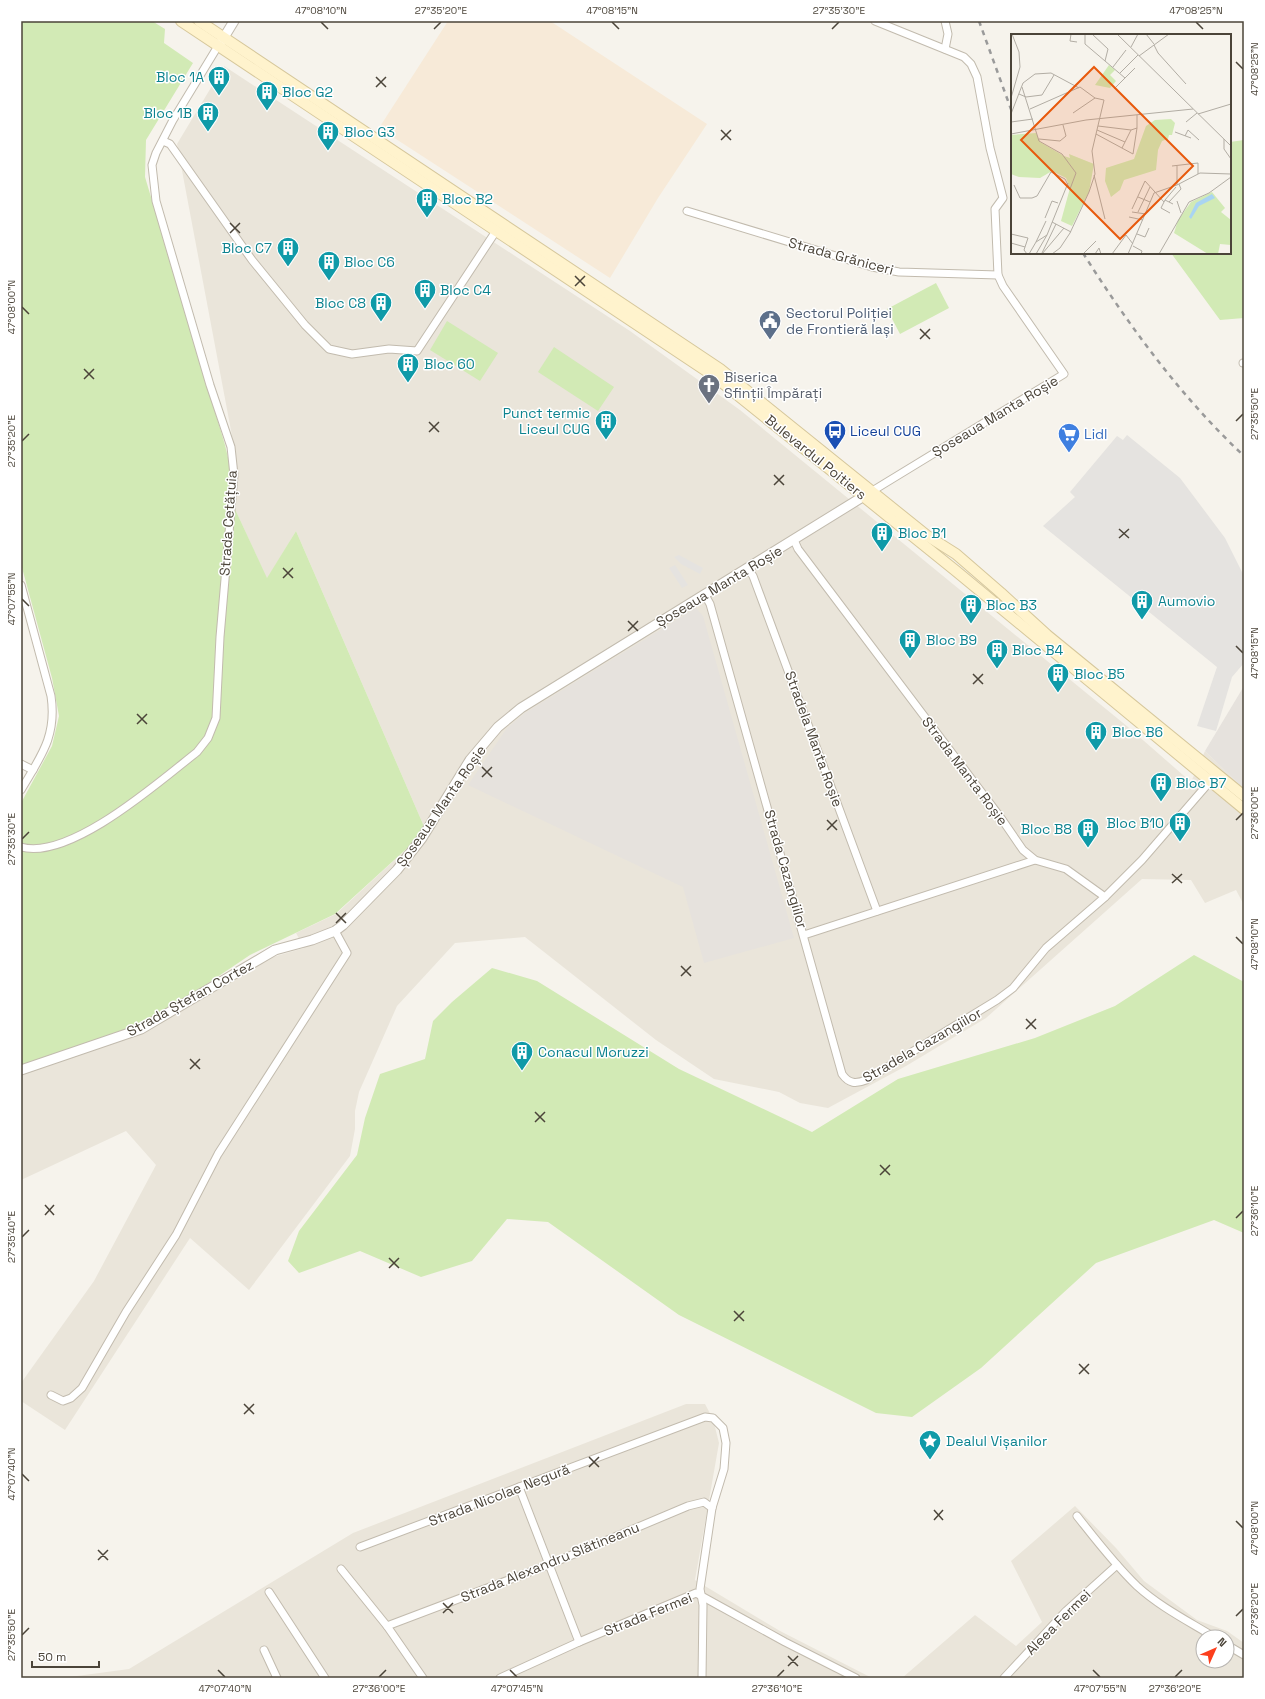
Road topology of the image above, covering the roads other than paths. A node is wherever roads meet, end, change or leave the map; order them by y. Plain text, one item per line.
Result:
1 (181, 21) edge
2 (199, 21) edge
3 (234, 21) edge
4 (874, 21) edge
5 (945, 21) edge
6 (221, 42) junction
7 (945, 49) junction
8 (162, 141) junction
9 (687, 211) dead end
10 (496, 231) junction
11 (998, 275) junction
12 (868, 494) junction
13 (794, 540) junction
14 (748, 569) junction
15 (21, 585) edge
16 (705, 595) junction
17 (21, 764) edge
18 (33, 770) junction
19 (1213, 777) junction
20 (21, 790) edge
21 (1244, 796) edge
22 (1244, 809) edge
23 (21, 847) edge
24 (1035, 860) junction
25 (1105, 897) junction
26 (877, 911) junction
27 (335, 931) junction
28 (804, 935) junction
29 (21, 1070) edge
30 (51, 1395) dead end
31 (519, 1487) junction
32 (712, 1508) junction
33 (1077, 1516) dead end
34 (360, 1547) dead end
35 (548, 1565) junction
36 (1115, 1566) junction
37 (341, 1569) dead end
38 (269, 1592) dead end
39 (702, 1595) junction
40 (387, 1626) junction
41 (1201, 1629) edge
42 (579, 1642) junction
43 (264, 1650) dead end
44 (1235, 1650) edge
45 (1244, 1655) edge
46 (277, 1678) edge
47 (325, 1678) edge
48 (423, 1678) edge
49 (500, 1678) edge
50 (702, 1678) edge
51 (856, 1678) edge
52 (1004, 1678) edge

1 - 6 main road, Bulevardul Poitiers
2 - 6 main road, Bulevardul Poitiers
3 - 6 street, Strada Cetățuia
4 - 7 street
5 - 7 street
6 - 8 street, Strada Cetățuia
6 - 10 main road, Bulevardul Poitiers
6 - 12 main road, Bulevardul Poitiers
7 - 11 street
8 - 10 street
8 - 23 street, Strada Cetățuia
9 - 11 street, Strada Grăniceri
10 - 12 main road, Bulevardul Poitiers
11 - 12 street, Șoseaua Manta Roșie
12 - 13 street, Șoseaua Manta Roșie
12 - 19 main road, Bulevardul Poitiers
13 - 14 street, Șoseaua Manta Roșie
13 - 24 street, Strada Manta Roșie
14 - 16 street, Șoseaua Manta Roșie
14 - 26 street, Stradela Manta Roșie
15 - 18 street
16 - 27 street, Șoseaua Manta Roșie
16 - 28 street, Strada Cazangiilor
17 - 18 street
18 - 20 street
19 - 21 main road, Bulevardul Poitiers
19 - 22 main road, Bulevardul Poitiers
19 - 25 street
24 - 25 street, Strada Manta Roșie
24 - 26 street, Strada Cazangiilor
25 - 28 street, Stradela Cazangiilor
26 - 28 street, Strada Cazangiilor
27 - 29 street, Strada Ștefan Cortez
27 - 30 street
31 - 32 street, Strada Nicolae Negură
31 - 34 street, Strada Nicolae Negură
31 - 35 street
32 - 35 street, Strada Alexandru Slătineanu
32 - 39 street
33 - 36 street
35 - 40 street, Strada Alexandru Slătineanu
35 - 42 street
36 - 41 street
36 - 52 street, Aleea Fermei
37 - 40 street
38 - 47 street
39 - 42 street, Strada Fermei
39 - 50 street
39 - 51 street, Strada Fermei
40 - 48 street
42 - 49 street, Strada Fermei
43 - 46 street
44 - 45 street

